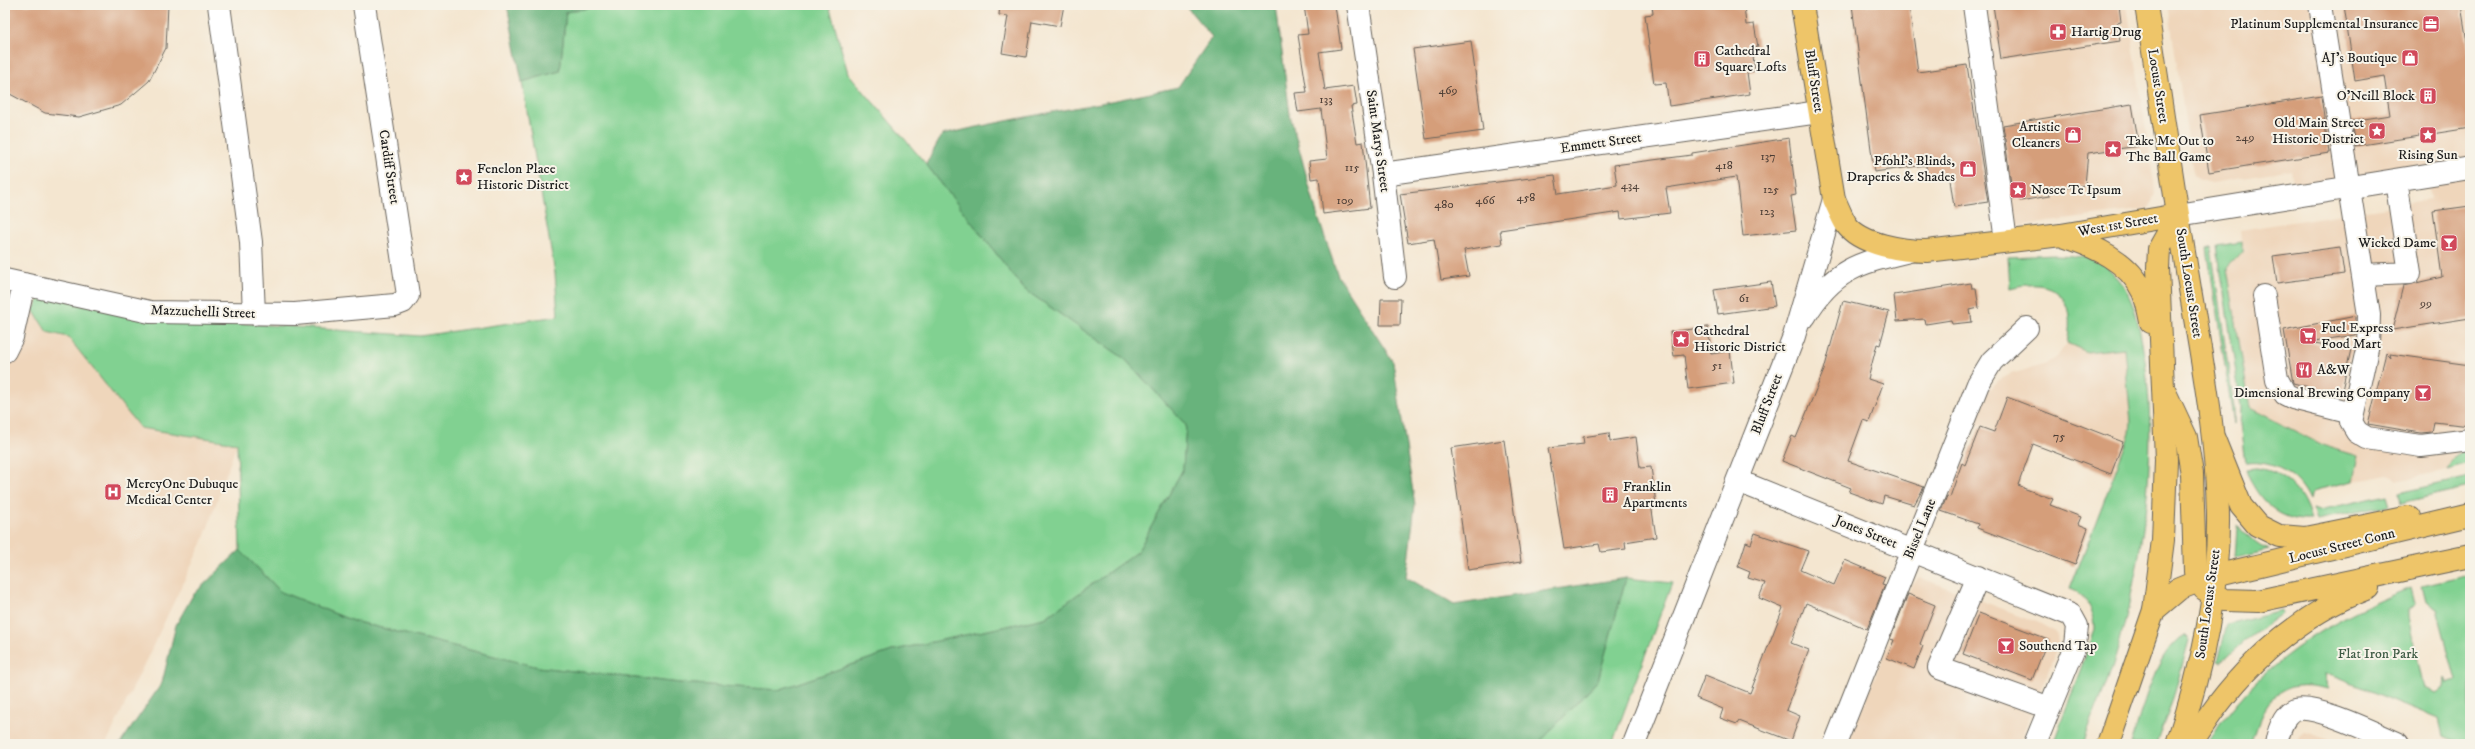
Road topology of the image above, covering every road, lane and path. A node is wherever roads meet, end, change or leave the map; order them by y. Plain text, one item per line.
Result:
1 (219, 5) edge
2 (364, 5) edge
3 (1358, 5) edge
4 (1802, 5) edge
5 (1974, 5) edge
6 (2146, 5) edge
7 (2320, 5) edge
8 (1819, 112) junction
9 (2470, 168) edge
10 (1383, 174) junction
11 (2396, 180) junction
12 (2349, 188) junction
13 (1834, 199) junction
14 (2178, 215) junction
15 (2061, 235) junction
16 (2006, 241) junction
17 (1909, 251) junction
18 (2363, 275) junction
19 (1395, 277) dead end
20 (14, 282) edge
21 (2264, 296) dead end
22 (379, 307) joint
23 (254, 314) junction
24 (2027, 328) dead end
25 (1794, 336) junction
26 (5, 351) edge
27 (2161, 356) junction
28 (2164, 390) junction
29 (2352, 413) junction
30 (2214, 439) junction
31 (2470, 440) edge
32 (1738, 481) junction
33 (2470, 515) edge
34 (1911, 550) junction
35 (2470, 556) edge
36 (2426, 566) junction
37 (1978, 577) junction
38 (2208, 584) junction
39 (2154, 610) junction
40 (2050, 708) junction
41 (1634, 744) edge
42 (1834, 744) edge
43 (2036, 744) edge
44 (2108, 744) edge
45 (2177, 744) edge
46 (2191, 744) edge
47 (2276, 744) edge
48 (2399, 744) edge

1 - 23 street
2 - 22 street, Cardiff Street
3 - 10 street, Saint Marys Street
4 - 8 main road, Bluff Street
5 - 16 street
6 - 14 main road, Locust Street
7 - 12 street
8 - 10 street, Emmett Street
8 - 13 main road, Bluff Street
9 - 11 street, West 1st Street
10 - 19 street, Saint Marys Street
11 - 12 street, West 1st Street
11 - 18 street
12 - 14 street, West 1st Street
12 - 18 street
13 - 17 main road, West 1st Street
13 - 25 street, Bluff Street
14 - 15 main road, West 1st Street
14 - 27 main road, South Locust Street
14 - 30 main road, South Locust Street
15 - 16 main road, West 1st Street
15 - 27 main road
16 - 17 main road, West 1st Street
17 - 25 street
18 - 29 street
20 - 23 street, Mazzuchelli Street
20 - 26 street
21 - 29 street
22 - 23 street, Mazzuchelli Street
24 - 34 street, Bissel Lane
25 - 32 street, Bluff Street
27 - 28 main road, South Locust Street
28 - 38 main road
28 - 39 main road, South Locust Street
29 - 31 street
30 - 33 main road
30 - 38 main road, South Locust Street
32 - 34 street, Jones Street
32 - 41 street, Bluff Street
33 - 38 main road, Locust Street Conn
34 - 37 street, Jones Street
34 - 42 street, Bissel Lane
35 - 36 main road
36 - 38 main road
36 - 46 main road
37 - 40 street, Jones Street
37 - 40 street
38 - 39 main road, Locust Street Conn
38 - 45 main road, South Locust Street
39 - 44 main road, South Locust Street
40 - 43 street
47 - 48 street

